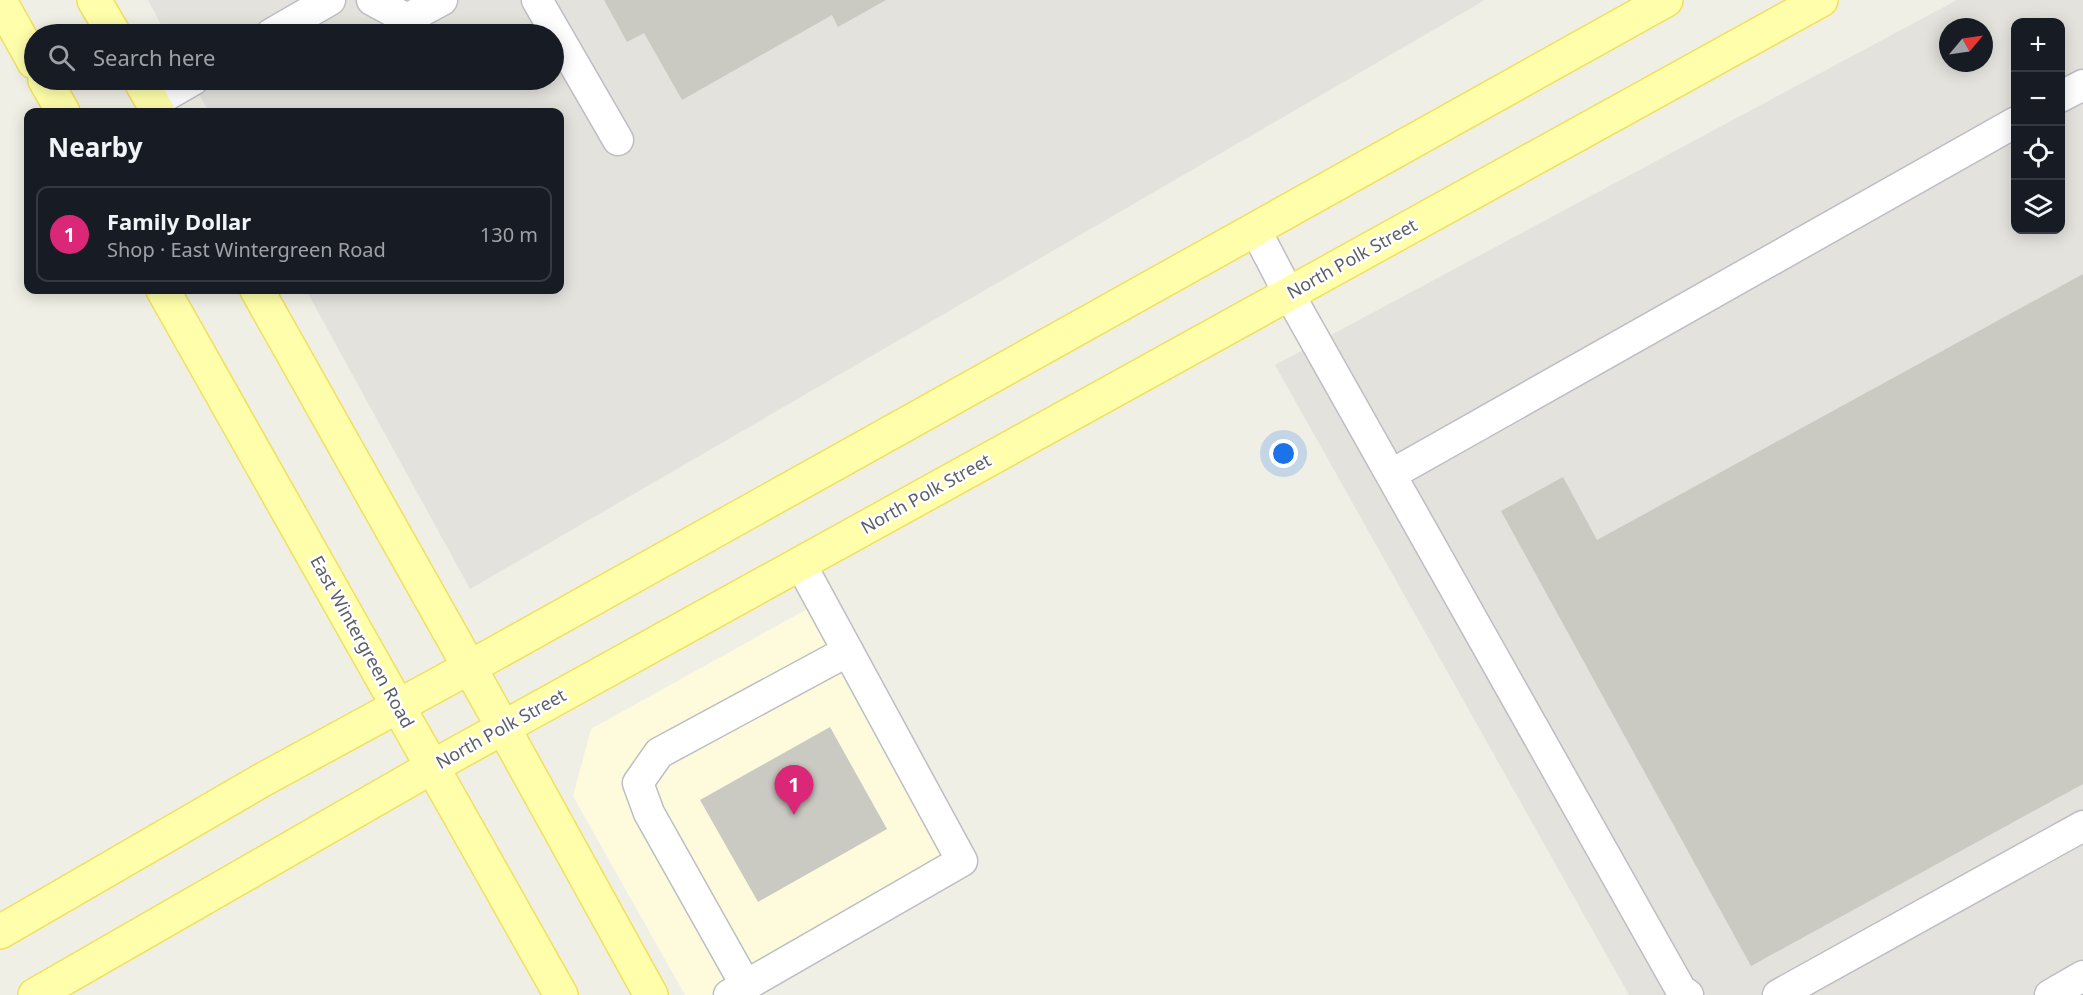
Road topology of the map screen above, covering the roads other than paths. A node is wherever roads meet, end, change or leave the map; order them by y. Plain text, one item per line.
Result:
1 (94, 0) edge
2 (330, 0) edge
3 (372, 0) edge
4 (442, 0) edge
5 (537, 0) edge
6 (1666, 0) edge
7 (1821, 0) edge
8 (0, 1) edge
9 (108, 24) edge
10 (288, 24) edge
11 (551, 24) edge
12 (24, 44) edge
13 (564, 47) edge
14 (2083, 85) edge
15 (51, 90) edge
16 (172, 90) edge
17 (2065, 95) edge
18 (147, 102) edge
19 (61, 108) edge
20 (2011, 126) edge
21 (618, 140) dead end
22 (1255, 229) junction
23 (165, 294) edge
24 (259, 294) edge
25 (1289, 294) junction
26 (1392, 474) junction
27 (800, 563) junction
28 (848, 651) junction
29 (468, 668) junction
30 (398, 706) junction
31 (503, 727) junction
32 (432, 767) junction
33 (2083, 826) edge
34 (0, 932) edge
35 (2083, 976) edge
36 (737, 990) edge
37 (35, 995) edge
38 (561, 995) edge
39 (651, 995) edge
40 (1688, 995) edge
41 (1778, 995) edge
42 (2050, 995) edge

1 - 9 main road
2 - 10 lane
3 - 4 lane
5 - 11 lane
6 - 22 main road
7 - 25 main road, North Polk Street
8 - 12 main road
13 - 21 lane
14 - 17 lane
15 - 19 main road
16 - 18 lane
20 - 26 lane
22 - 25 lane
22 - 29 main road
23 - 30 main road, East Wintergreen Road
24 - 29 main road
25 - 26 lane
25 - 27 main road, North Polk Street
26 - 40 lane
27 - 28 lane
27 - 31 main road, North Polk Street
28 - 36 lane
28 - 36 lane
29 - 30 main road
29 - 31 main road
30 - 32 main road, East Wintergreen Road
30 - 34 main road
31 - 32 main road, North Polk Street
31 - 39 main road
32 - 37 main road, North Polk Street
32 - 38 main road, East Wintergreen Road
33 - 41 lane
35 - 42 lane

